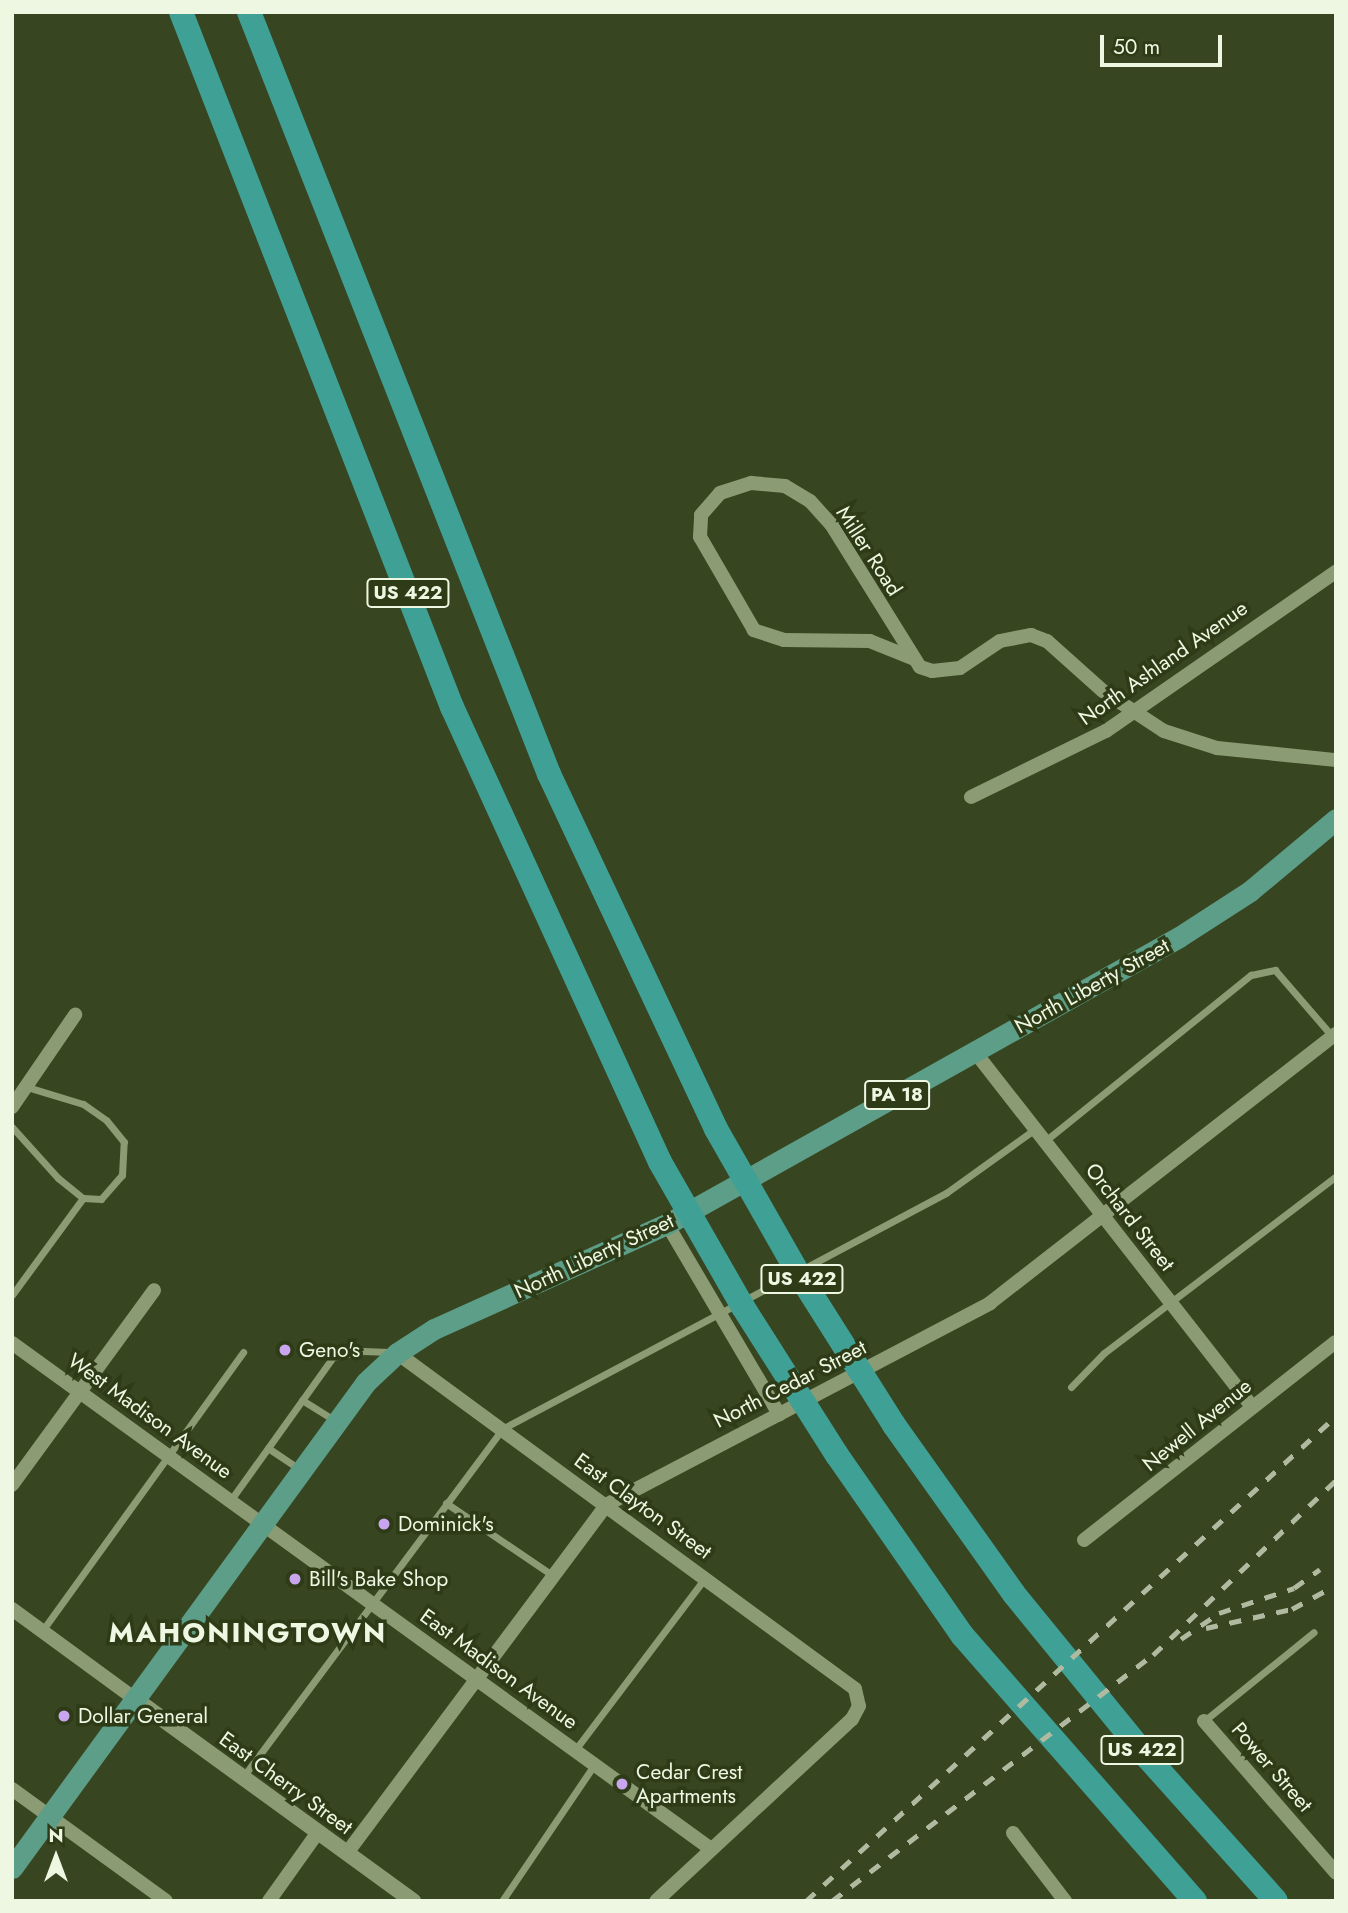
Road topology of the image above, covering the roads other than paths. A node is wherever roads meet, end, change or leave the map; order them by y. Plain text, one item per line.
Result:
1 (181, 12) edge
2 (250, 12) edge
3 (1336, 572) edge
4 (912, 658) junction
5 (1132, 711) junction
6 (1336, 760) edge
7 (971, 797) dead end
8 (1336, 819) edge
9 (75, 1015) dead end
10 (1335, 1037) edge
11 (975, 1052) junction
12 (26, 1087) junction
13 (12, 1107) edge
14 (12, 1127) edge
15 (1035, 1129) junction
16 (1045, 1142) junction
17 (1336, 1176) edge
18 (83, 1198) junction
19 (1102, 1216) junction
20 (667, 1224) junction
21 (154, 1290) dead end
22 (12, 1294) edge
23 (1172, 1305) junction
24 (720, 1315) junction
25 (1336, 1342) edge
26 (12, 1343) edge
27 (243, 1353) dead end
28 (397, 1353) junction
29 (1071, 1387) dead end
30 (79, 1391) junction
31 (302, 1400) junction
32 (1252, 1407) junction
33 (779, 1414) junction
34 (337, 1422) junction
35 (502, 1429) junction
36 (268, 1448) junction
37 (166, 1454) junction
38 (302, 1471) junction
39 (12, 1485) edge
40 (230, 1501) junction
41 (446, 1503) junction
42 (606, 1505) junction
43 (263, 1524) junction
44 (1084, 1540) dead end
45 (552, 1575) junction
46 (706, 1578) junction
47 (373, 1604) junction
48 (12, 1609) edge
49 (42, 1631) junction
50 (1314, 1632) dead end
51 (476, 1678) junction
52 (135, 1699) junction
53 (1205, 1721) joint
54 (575, 1750) junction
55 (594, 1764) junction
56 (243, 1777) junction
57 (12, 1789) edge
58 (50, 1817) junction
59 (318, 1832) junction
60 (1013, 1833) dead end
61 (711, 1849) junction
62 (347, 1853) junction
63 (12, 1868) edge
64 (1336, 1873) edge
65 (166, 1901) edge
66 (269, 1901) edge
67 (413, 1901) edge
68 (502, 1901) edge
69 (656, 1901) edge
70 (1065, 1901) edge
71 (1195, 1901) edge
72 (1276, 1901) edge

1 - 71 highway, US 422
2 - 72 highway, US 422
3 - 5 street, North Ashland Avenue
4 - 4 street, Miller Road
4 - 5 street, Miller Road
5 - 6 street, Miller Road
5 - 7 street, North Ashland Avenue
8 - 11 main road, North Liberty Street / PA 18
9 - 12 street
10 - 16 lane
10 - 19 street, North Cedar Street
11 - 15 street, Orchard Street
11 - 20 main road, North Liberty Street / PA 18
12 - 13 street
12 - 18 lane
14 - 18 lane
15 - 16 street, Orchard Street
15 - 24 lane
16 - 19 street, Orchard Street
17 - 23 lane
18 - 22 lane
19 - 23 street, Orchard Street
19 - 33 street, North Cedar Street
20 - 24 street
20 - 28 main road, North Liberty Street / PA 18
21 - 30 street
23 - 29 lane
23 - 32 street, Orchard Street
24 - 33 street
24 - 35 lane
25 - 32 street, Newell Avenue
26 - 30 street, West Madison Avenue
27 - 37 lane
28 - 31 lane
28 - 34 main road, North Liberty Street / PA 18
28 - 35 street, East Clayton Street
30 - 37 street, West Madison Avenue
30 - 39 street
31 - 34 lane
31 - 36 lane
32 - 44 street, Newell Avenue
33 - 42 street, North Cedar Street
34 - 38 main road, North Liberty Street / PA 18
35 - 41 lane
35 - 42 street, East Clayton Street
36 - 38 lane
36 - 40 lane
37 - 40 street, West Madison Avenue
37 - 49 lane
38 - 43 main road, North Liberty Street / PA 18
40 - 43 street, West Madison Avenue
41 - 45 lane
41 - 47 lane
42 - 45 street, North Cedar Street
42 - 46 street, East Clayton Street
43 - 47 street, East Madison Avenue
43 - 52 main road, North Liberty Street / PA 18
45 - 51 street, North Cedar Street
46 - 54 lane
46 - 61 street, East Clayton Street
47 - 51 street, East Madison Avenue
47 - 56 lane
48 - 49 street
49 - 52 street
50 - 53 lane
51 - 54 street, East Madison Avenue
51 - 62 street, North Cedar Street
52 - 56 street, East Cherry Street
52 - 58 main road, North Liberty Street / PA 18
53 - 64 street, Power Street
54 - 55 street, East Madison Avenue
55 - 61 street, East Madison Avenue
55 - 68 lane
56 - 59 street, East Cherry Street
57 - 58 street
58 - 63 main road, North Liberty Street / PA 18
58 - 65 street
59 - 62 street, East Cherry Street
59 - 66 street
60 - 70 street
61 - 69 street
62 - 67 street, East Cherry Street

